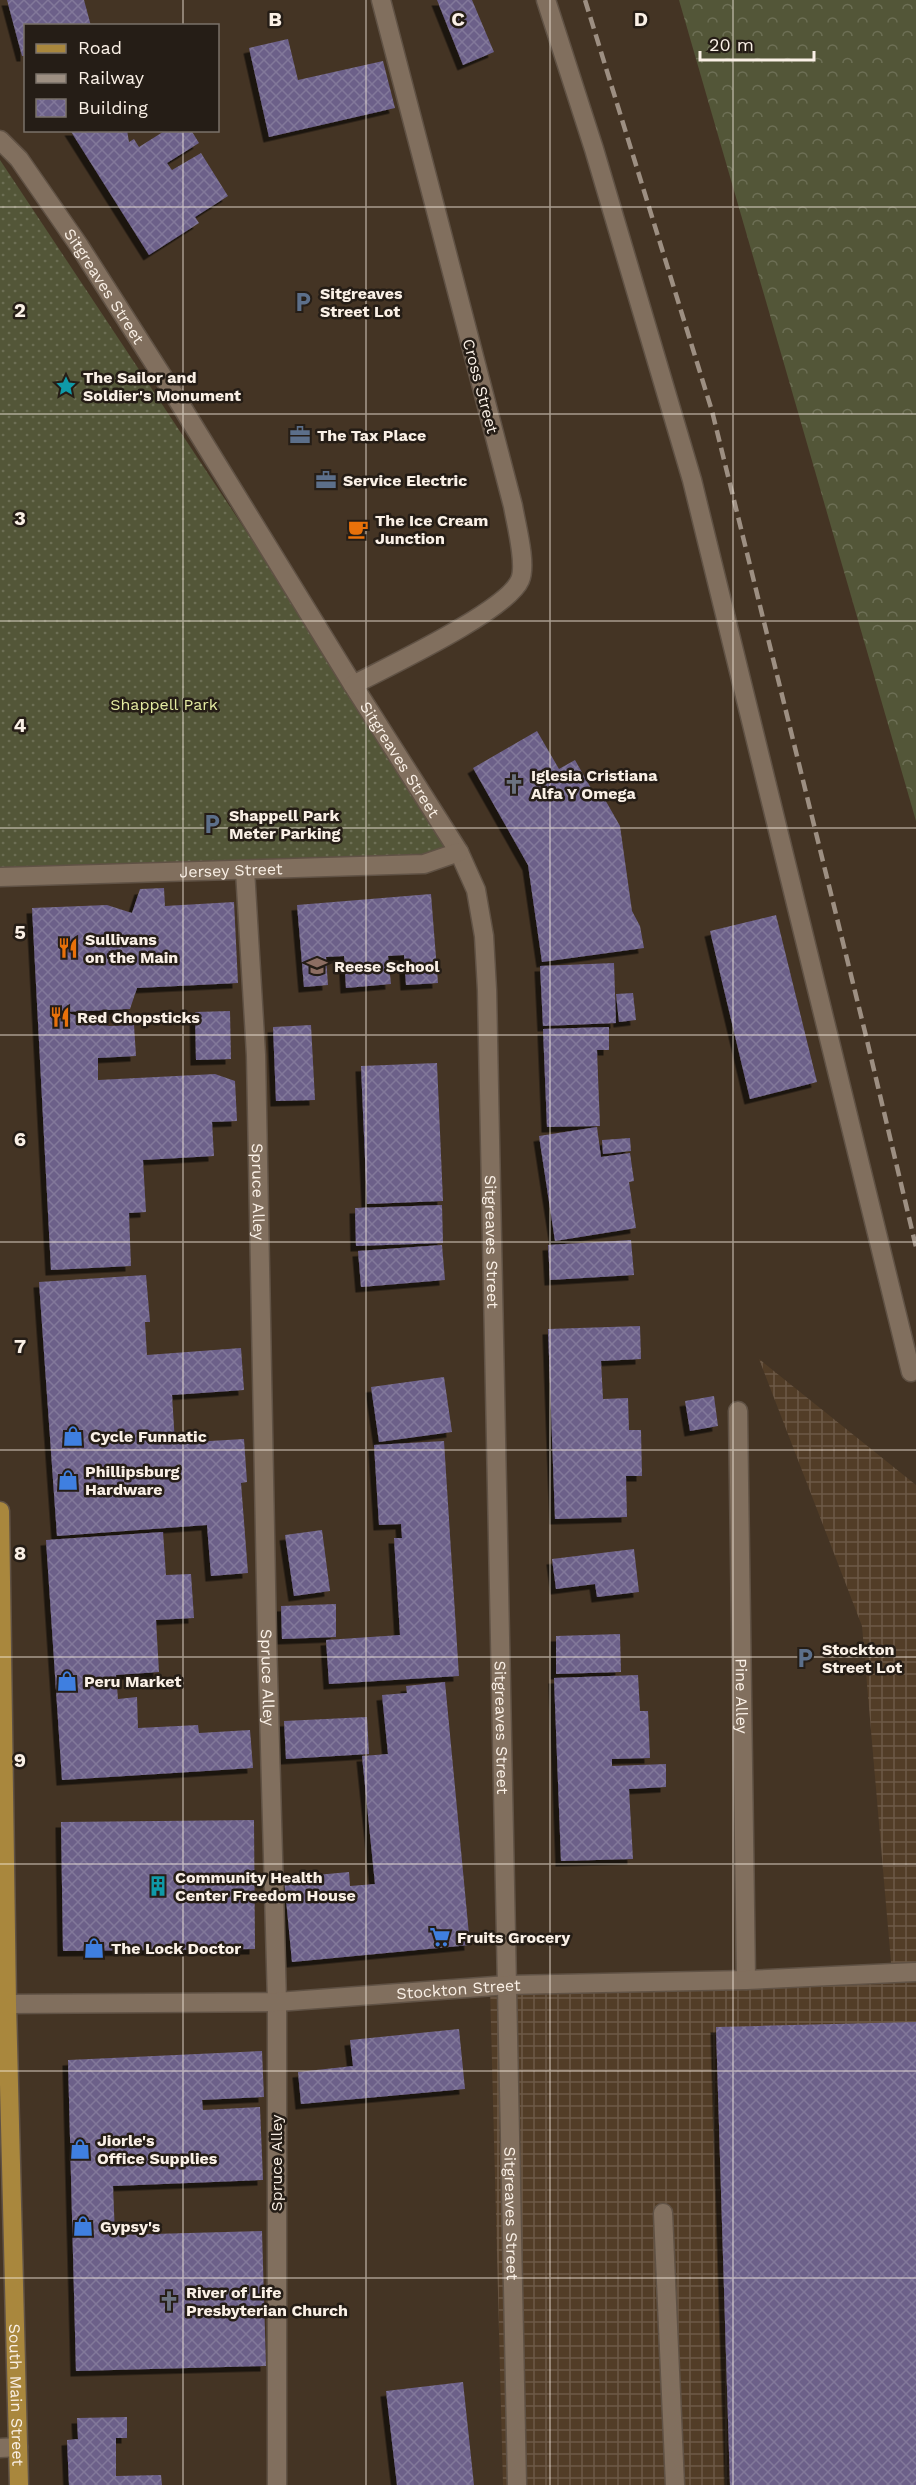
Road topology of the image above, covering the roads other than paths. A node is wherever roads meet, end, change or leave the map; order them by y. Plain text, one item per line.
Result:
1 (381, 0) edge
2 (546, 0) edge
3 (0, 140) edge
4 (353, 685) junction
5 (459, 852) junction
6 (245, 870) junction
7 (0, 878) edge
8 (911, 1372) dead end
9 (738, 1411) dead end
10 (0, 1511) edge
11 (916, 1972) edge
12 (746, 1980) junction
13 (508, 1985) junction
14 (277, 2002) junction
15 (4, 2004) edge
16 (663, 2213) dead end
17 (9, 2447) edge
18 (19, 2485) edge
19 (277, 2485) edge
20 (517, 2485) edge
21 (675, 2485) edge

1 - 4 street, Cross Street
2 - 8 street
3 - 4 street, Sitgreaves Street
4 - 5 street, Sitgreaves Street
5 - 6 street, Jersey Street
5 - 13 street, Sitgreaves Street
6 - 7 street, Jersey Street
6 - 14 street, Spruce Alley
9 - 12 street, Pine Alley
10 - 15 main road, South Main Street
11 - 12 street, Stockton Street
12 - 13 street, Stockton Street
13 - 14 street, Stockton Street
13 - 20 street, Sitgreaves Street
14 - 15 street, Stockton Street
14 - 19 street, Spruce Alley
15 - 17 main road, South Main Street
16 - 21 street
17 - 18 main road, South Main Street

